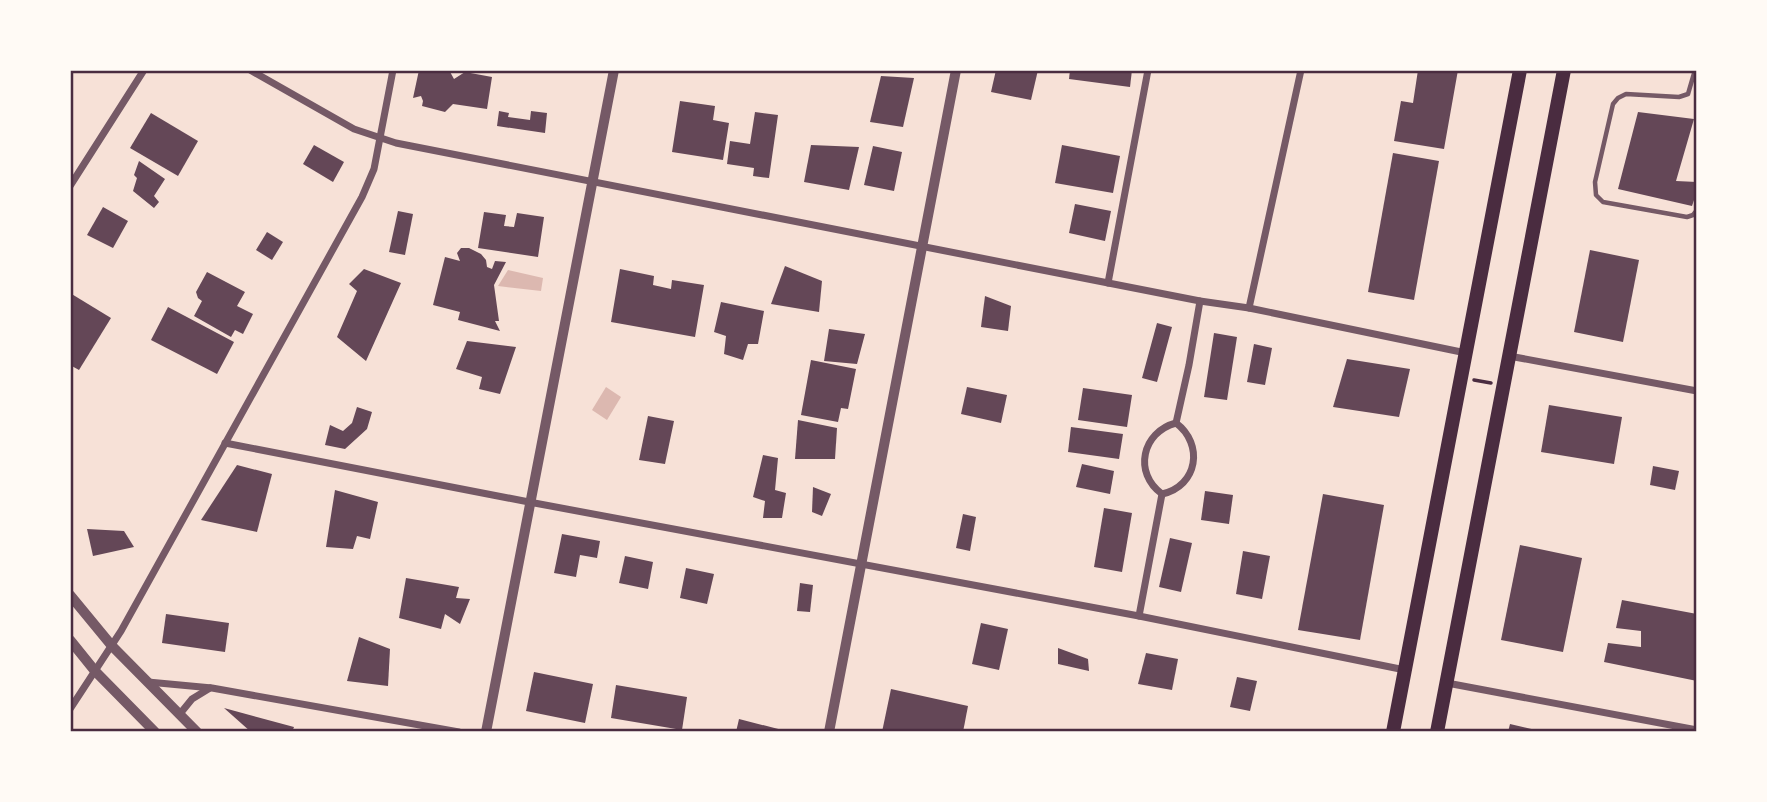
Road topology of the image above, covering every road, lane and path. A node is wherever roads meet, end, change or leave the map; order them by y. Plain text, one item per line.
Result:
1 (144, 70) edge
2 (250, 70) edge
3 (393, 70) edge
4 (614, 70) edge
5 (956, 70) edge
6 (1148, 70) edge
7 (1301, 70) edge
8 (1520, 70) edge
9 (1564, 70) edge
10 (1695, 70) edge
11 (381, 138) junction
12 (592, 182) junction
13 (70, 186) edge
14 (1697, 210) edge
15 (922, 247) junction
16 (1108, 283) junction
17 (1200, 301) junction
18 (1249, 308) junction
19 (1466, 353) junction
20 (1509, 356) junction
21 (1461, 377) junction
22 (1503, 386) junction
23 (1697, 391) edge
24 (1176, 422) junction
25 (225, 443) junction
26 (1162, 494) junction
27 (529, 502) junction
28 (861, 564) junction
29 (70, 595) edge
30 (1139, 616) junction
31 (70, 640) edge
32 (112, 646) junction
33 (1405, 670) junction
34 (95, 671) junction
35 (147, 682) junction
36 (1446, 682) junction
37 (212, 688) junction
38 (70, 709) edge
39 (179, 715) junction
40 (1697, 730) edge
41 (155, 732) edge
42 (197, 732) edge
43 (458, 732) edge
44 (486, 732) edge
45 (829, 732) edge
46 (1393, 732) edge
47 (1437, 732) edge

1 - 13 street
2 - 11 street
3 - 11 street
4 - 12 street
5 - 15 street
6 - 16 street
7 - 18 street
8 - 19 main road
9 - 20 main road
10 - 14 lane
11 - 12 street
11 - 25 street
12 - 15 street
12 - 27 street
15 - 16 street
15 - 28 street
16 - 17 street
17 - 18 street
17 - 24 street
18 - 19 street
19 - 21 main road
20 - 22 main road
20 - 23 street
21 - 22 path
21 - 33 main road
22 - 36 main road
24 - 26 street
24 - 26 street
25 - 27 street
25 - 32 street
26 - 30 street
27 - 28 street
27 - 44 street
28 - 30 street
28 - 45 street
29 - 32 street
30 - 33 street
31 - 34 street
32 - 34 street
32 - 35 street
33 - 46 main road
34 - 38 street
34 - 41 street
35 - 37 street
35 - 39 street
36 - 40 street
36 - 47 main road
37 - 39 street
37 - 43 street
39 - 42 street

